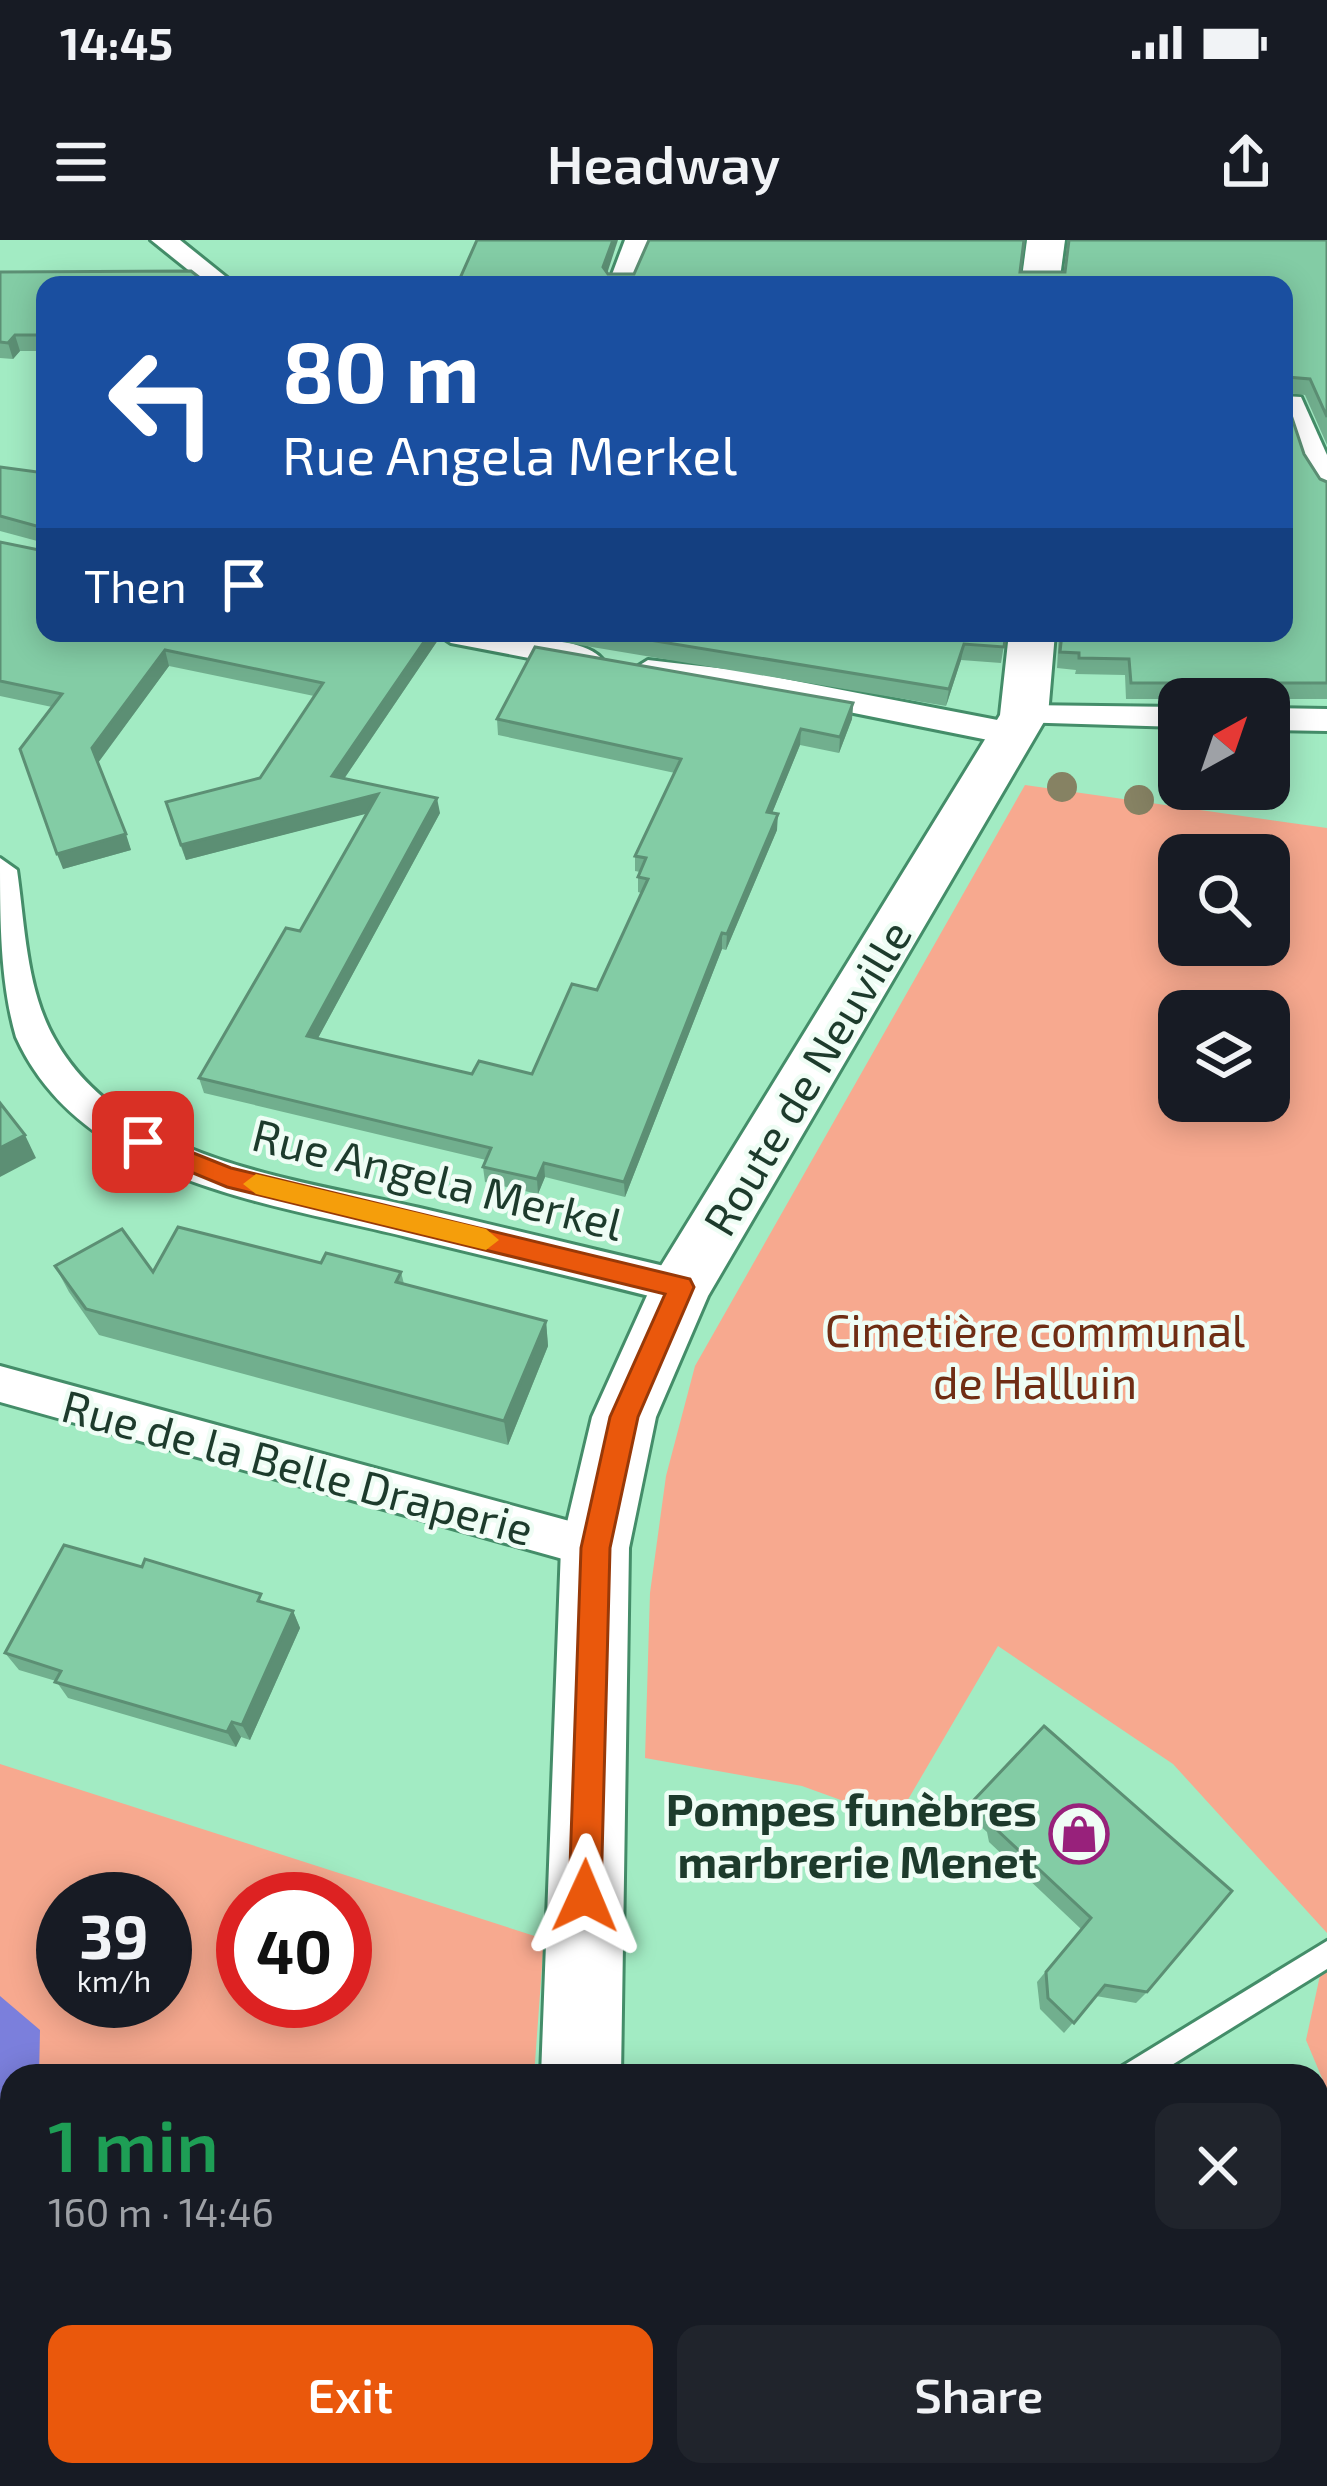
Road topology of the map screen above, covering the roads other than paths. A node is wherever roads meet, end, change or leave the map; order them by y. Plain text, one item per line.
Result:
1 (164, 240) edge
2 (638, 240) edge
3 (1046, 240) edge
4 (211, 276) edge
5 (624, 276) edge
6 (1041, 276) edge
7 (1293, 402) edge
8 (1327, 404) edge
9 (1293, 413) edge
10 (1327, 488) edge
11 (506, 642) edge
12 (1031, 642) edge
13 (1158, 718) edge
14 (1290, 718) edge
15 (1327, 719) edge
16 (1018, 724) junction
17 (0, 870) edge
18 (5, 946) edge
19 (681, 1287) junction
20 (0, 1384) edge
21 (596, 1548) junction
22 (1327, 1954) edge
23 (581, 2064) edge
24 (1149, 2064) edge

1 - 4 street
2 - 5 street
3 - 6 street
7 - 8 street
9 - 10 street
11 - 16 street
12 - 16 street
13 - 16 street
14 - 15 street
16 - 19 street, Route de Neuville
17 - 18 street, Rue Angela Merkel
18 - 19 street, Rue Angela Merkel
19 - 21 street, Route de Neuville
20 - 21 street, Rue de la Belle Draperie
21 - 23 street, Route de Neuville
22 - 24 lane

